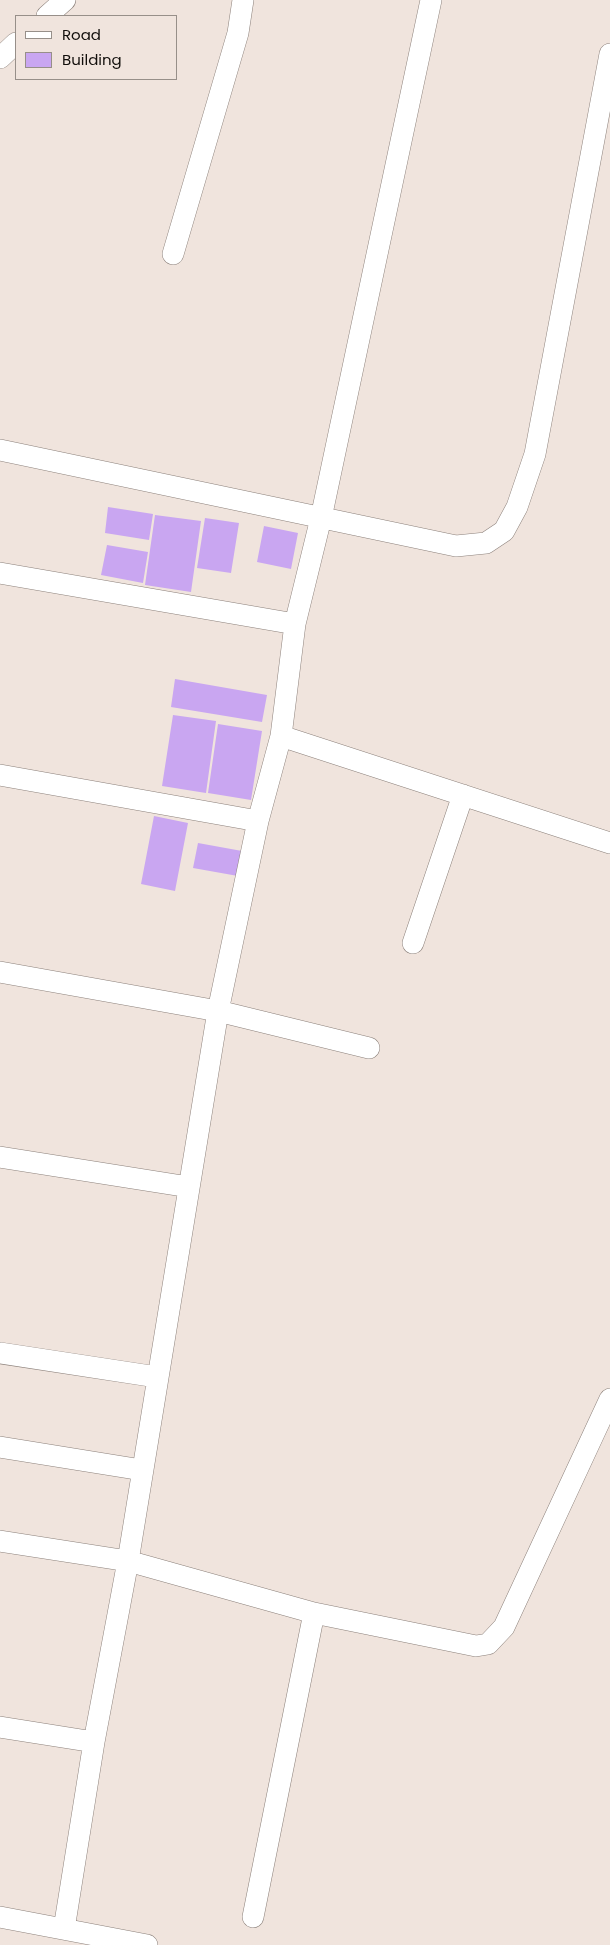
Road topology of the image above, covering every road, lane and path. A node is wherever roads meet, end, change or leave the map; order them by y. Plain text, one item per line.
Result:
1 (65, 0) edge
2 (243, 0) edge
3 (431, 0) edge
4 (48, 15) edge
5 (15, 44) edge
6 (610, 54) edge
7 (0, 58) edge
8 (173, 254) dead end
9 (0, 450) edge
10 (321, 518) junction
11 (0, 573) edge
12 (295, 624) junction
13 (280, 736) junction
14 (0, 774) edge
15 (462, 794) junction
16 (258, 821) junction
17 (610, 843) edge
18 (413, 943) dead end
19 (0, 972) edge
20 (218, 1011) junction
21 (369, 1048) dead end
22 (0, 1157) edge
23 (189, 1188) junction
24 (0, 1353) edge
25 (157, 1377) junction
26 (610, 1400) edge
27 (0, 1448) edge
28 (142, 1470) junction
29 (0, 1541) edge
30 (128, 1561) junction
31 (314, 1613) junction
32 (0, 1727) edge
33 (94, 1742) junction
34 (0, 1917) edge
35 (253, 1917) dead end
36 (64, 1929) junction
37 (147, 1945) edge

1 - 4 street
2 - 8 street
3 - 10 street
5 - 7 street
6 - 10 street
9 - 10 street
10 - 12 street
11 - 12 street
12 - 13 street
13 - 15 street
13 - 16 street
14 - 16 street
15 - 17 street
15 - 18 street
16 - 20 street
19 - 20 street
20 - 21 street
20 - 23 street
22 - 23 street
23 - 25 street
24 - 25 street
25 - 28 street
26 - 31 street
27 - 28 street
28 - 30 street
29 - 30 street
30 - 31 street
30 - 33 street
31 - 35 street
32 - 33 street
33 - 36 street
34 - 36 street
36 - 37 street

